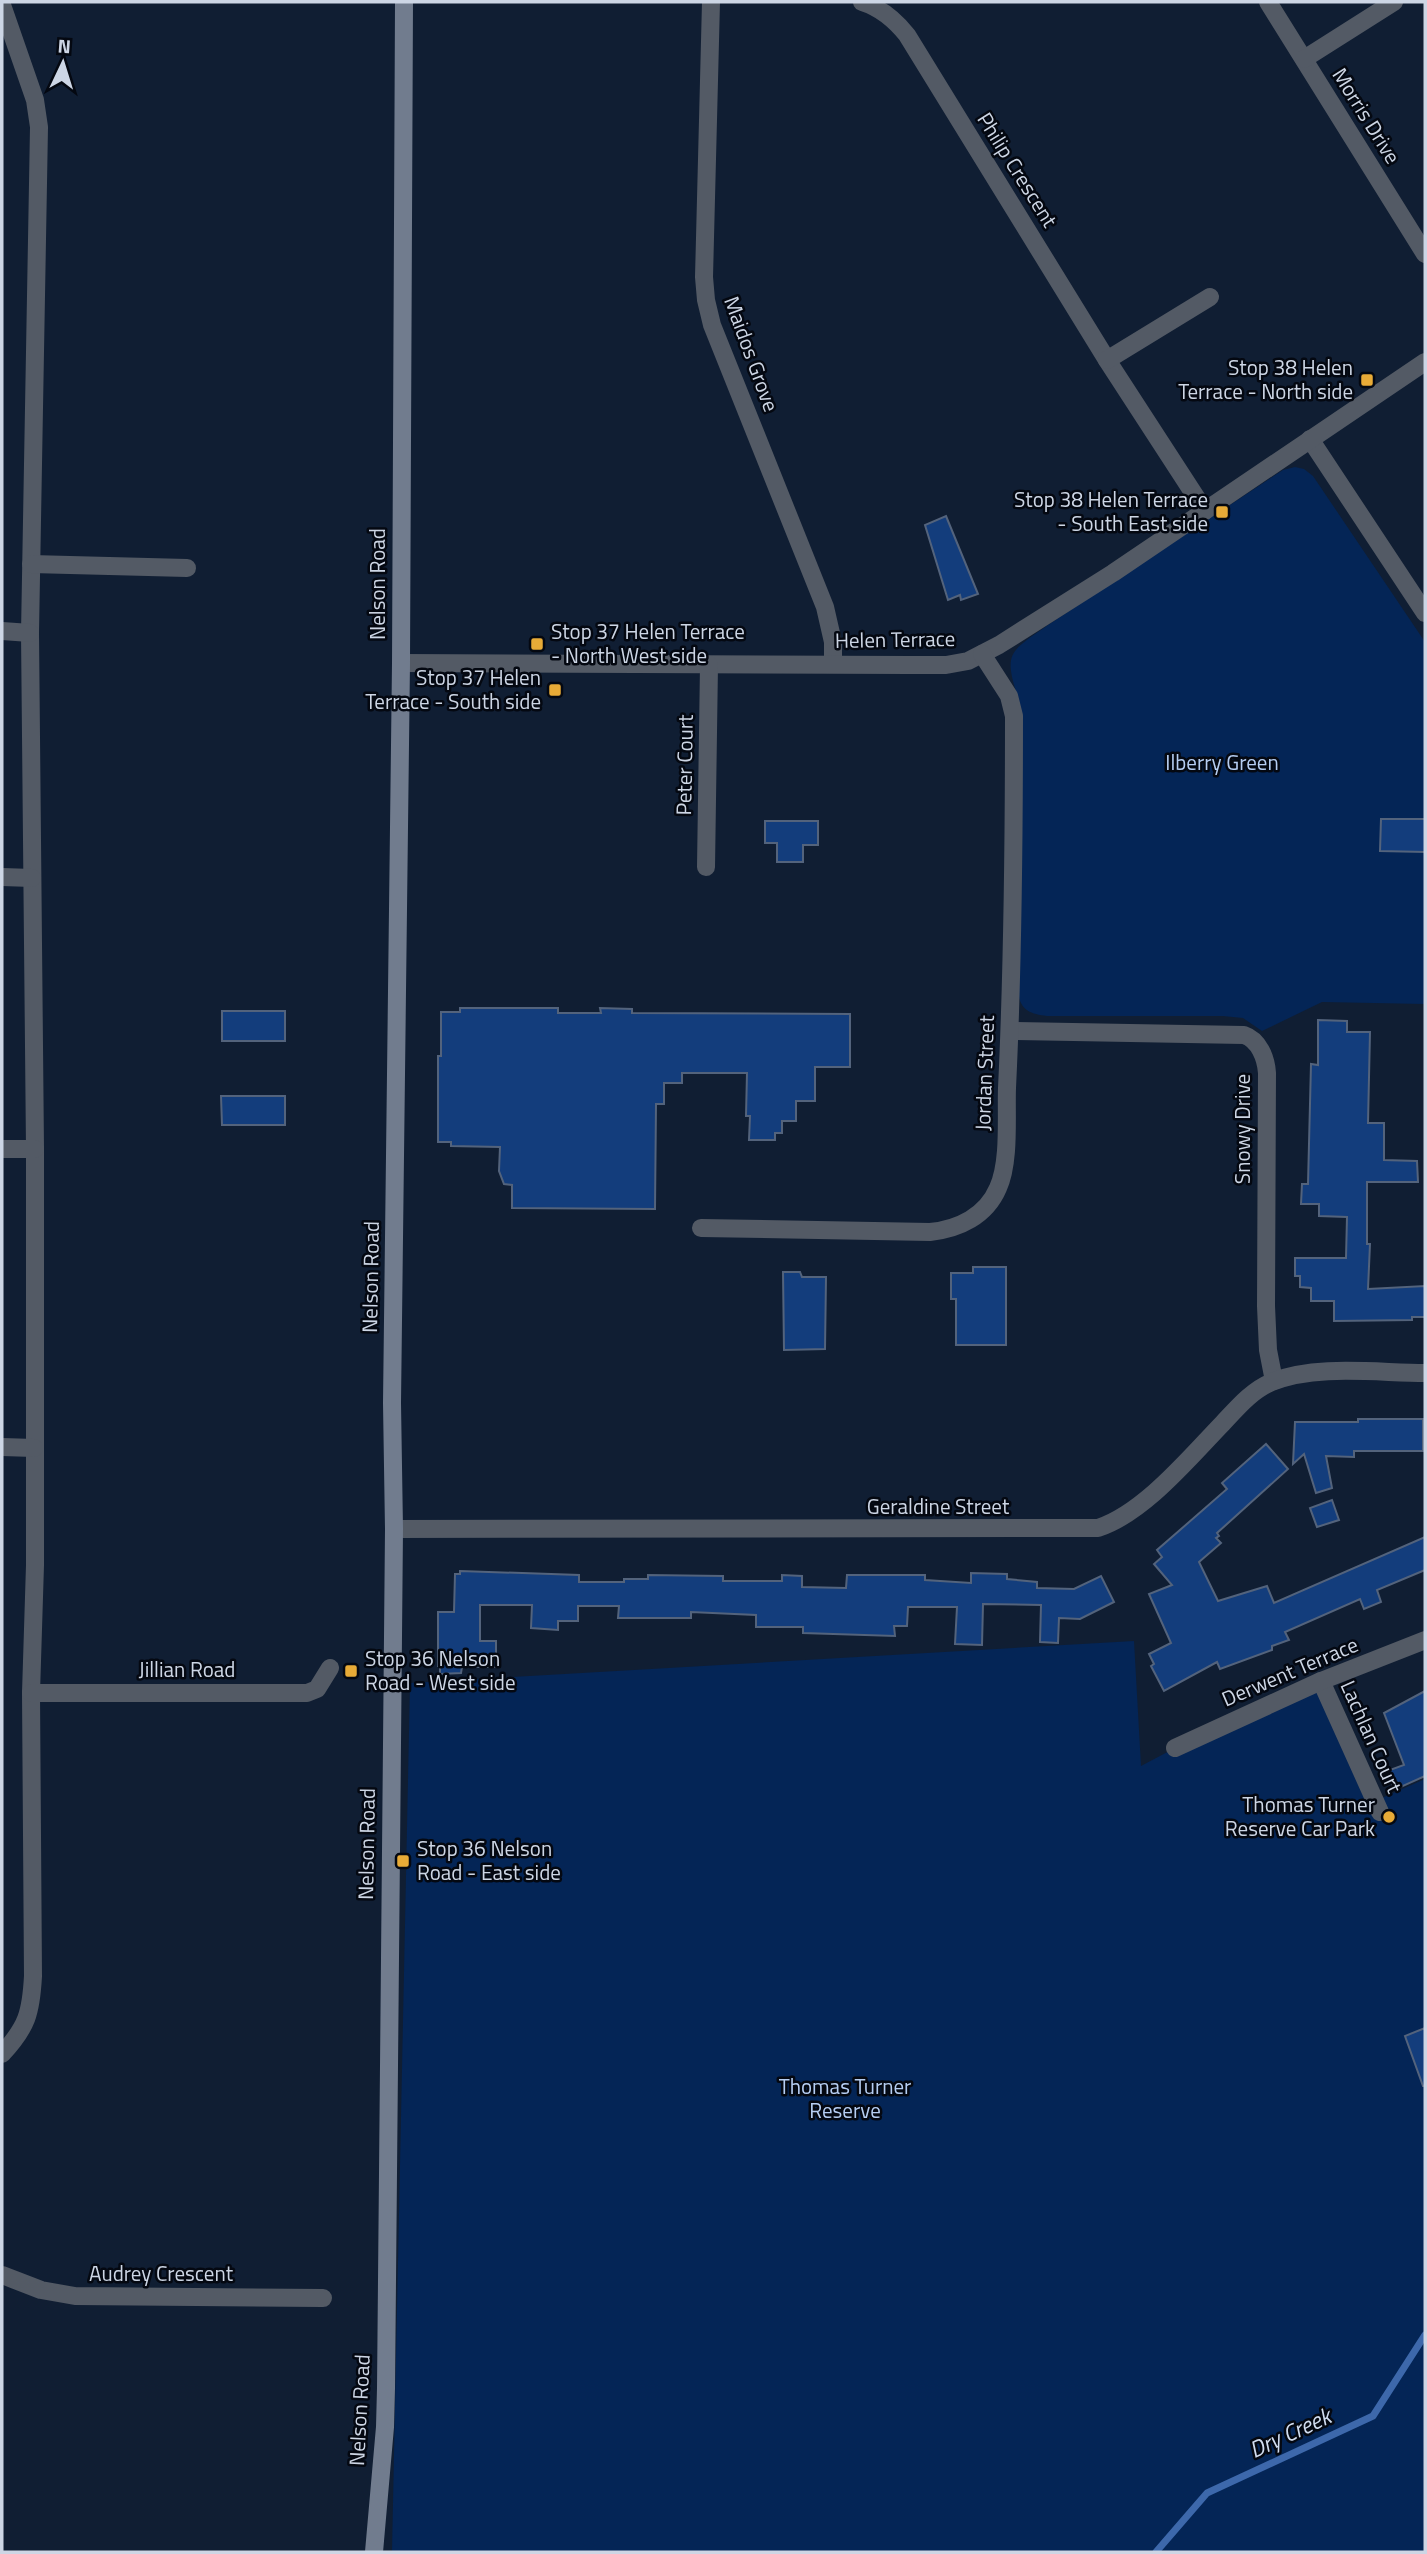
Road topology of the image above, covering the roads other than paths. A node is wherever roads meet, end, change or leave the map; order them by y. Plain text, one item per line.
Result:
1 (404, 2) edge
2 (711, 2) edge
3 (862, 2) edge
4 (1268, 2) edge
5 (1394, 2) edge
6 (2, 5) edge
7 (883, 6) edge
8 (1304, 59) junction
9 (1425, 254) edge
10 (1210, 297) dead end
11 (1107, 360) junction
12 (1425, 362) edge
13 (1310, 439) junction
14 (1205, 511) junction
15 (32, 564) junction
16 (187, 568) dead end
17 (1425, 613) edge
18 (2, 631) edge
19 (30, 633) junction
20 (982, 654) junction
21 (401, 663) junction
22 (833, 664) junction
23 (709, 665) junction
24 (706, 867) dead end
25 (2, 877) edge
26 (32, 878) junction
27 (1010, 1031) junction
28 (2, 1149) edge
29 (35, 1149) junction
30 (701, 1228) dead end
31 (1425, 1373) edge
32 (1274, 1381) junction
33 (2, 1447) edge
34 (34, 1448) junction
35 (394, 1529) junction
36 (1425, 1640) edge
37 (330, 1668) dead end
38 (1321, 1681) junction
39 (31, 1693) junction
40 (1175, 1748) dead end
41 (1380, 1812) dead end
42 (2, 2054) edge
43 (2, 2275) edge
44 (323, 2298) dead end
45 (374, 2552) edge

1 - 21 main road, Nelson Road
2 - 22 street, Maidos Grove
3 - 7 street, Philip Crescent
4 - 8 street, Morris Drive
5 - 8 street
6 - 15 street
7 - 11 street, Philip Crescent
8 - 9 street, Morris Drive
10 - 11 street
11 - 14 street, Philip Crescent
12 - 13 street, Helen Terrace
13 - 14 street, Helen Terrace
13 - 17 street
14 - 20 street, Helen Terrace
15 - 16 street
15 - 19 street
18 - 19 street
19 - 26 street
20 - 22 street, Helen Terrace
20 - 27 street, Jordan Street
21 - 23 street, Helen Terrace
21 - 35 main road, Nelson Road
22 - 23 street, Helen Terrace
23 - 24 street, Peter Court
25 - 26 street
26 - 29 street
27 - 30 street, Jordan Street
27 - 32 street, Snowy Drive
28 - 29 street
29 - 34 street
31 - 32 street, Geraldine Street
32 - 35 street, Geraldine Street
33 - 34 street
34 - 39 street
35 - 45 main road, Nelson Road
36 - 38 street, Derwent Terrace
37 - 39 street, Jillian Road
38 - 40 street, Derwent Terrace
38 - 41 street, Lachlan Court
39 - 42 street
43 - 44 street, Audrey Crescent

